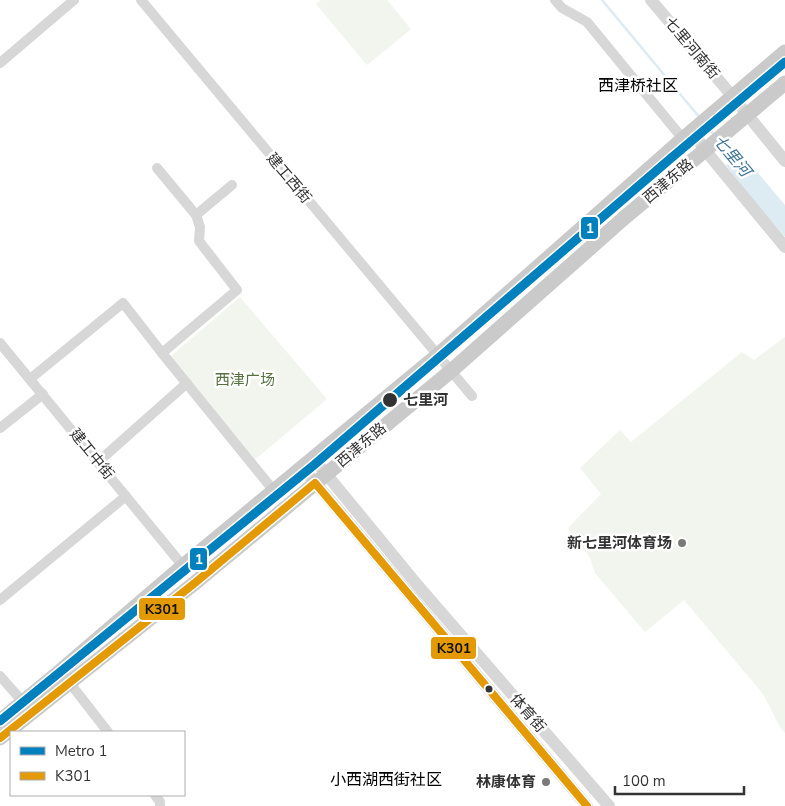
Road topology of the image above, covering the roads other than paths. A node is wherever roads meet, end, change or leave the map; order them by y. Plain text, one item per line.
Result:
1 (74, 0) edge
2 (141, 0) edge
3 (555, 0) edge
4 (651, 0) edge
5 (785, 52) edge
6 (0, 63) edge
7 (785, 83) edge
8 (733, 97) junction
9 (746, 114) junction
10 (691, 132) junction
11 (709, 146) junction
12 (785, 161) edge
13 (156, 168) dead end
14 (232, 185) dead end
15 (196, 215) junction
16 (785, 247) edge
17 (0, 343) edge
18 (162, 353) junction
19 (438, 355) junction
20 (451, 371) junction
21 (30, 379) junction
22 (187, 384) junction
23 (43, 394) junction
24 (472, 396) dead end
25 (0, 428) edge
26 (311, 460) junction
27 (98, 462) junction
28 (321, 478) junction
29 (274, 491) junction
30 (126, 496) junction
31 (184, 566) junction
32 (0, 600) edge
33 (0, 676) edge
34 (69, 682) junction
35 (23, 702) junction
36 (0, 721) edge
37 (107, 731) edge
38 (0, 738) edge
39 (580, 804) edge
40 (609, 806) edge

1 - 6 street
2 - 19 street, 建工西街
3 - 10 street, 西津东路
4 - 8 street, 七里河南街
5 - 8 main road
7 - 9 main road, 西津东路
8 - 9 street, 七里河南街
8 - 10 main road
9 - 11 main road, 西津东路
9 - 12 street, 七里河南街
10 - 11 street
10 - 19 main road, 西津东路
11 - 16 street
11 - 20 main road, 西津东路
13 - 15 street
14 - 15 street
15 - 18 street
17 - 21 street, 建工中街
18 - 21 street
18 - 22 street
19 - 20 street, 建工西街
19 - 26 main road, 西津东路
20 - 24 street, 建工西街
20 - 28 main road, 西津东路
21 - 23 street, 建工中街
22 - 27 street
22 - 29 street
23 - 25 street
23 - 27 street, 建工中街
26 - 28 street, 体育街
26 - 29 main road, 西津东路
27 - 30 street, 建工中街
28 - 34 main road, 西津东路
28 - 39 street, 体育街
28 - 40 street, 体育街
29 - 31 main road, 西津东路
30 - 31 street, 建工中街
30 - 32 street
31 - 35 main road, 西津东路
33 - 35 street
34 - 37 street
34 - 38 main road, 西津东路
35 - 36 main road, 西津东路

